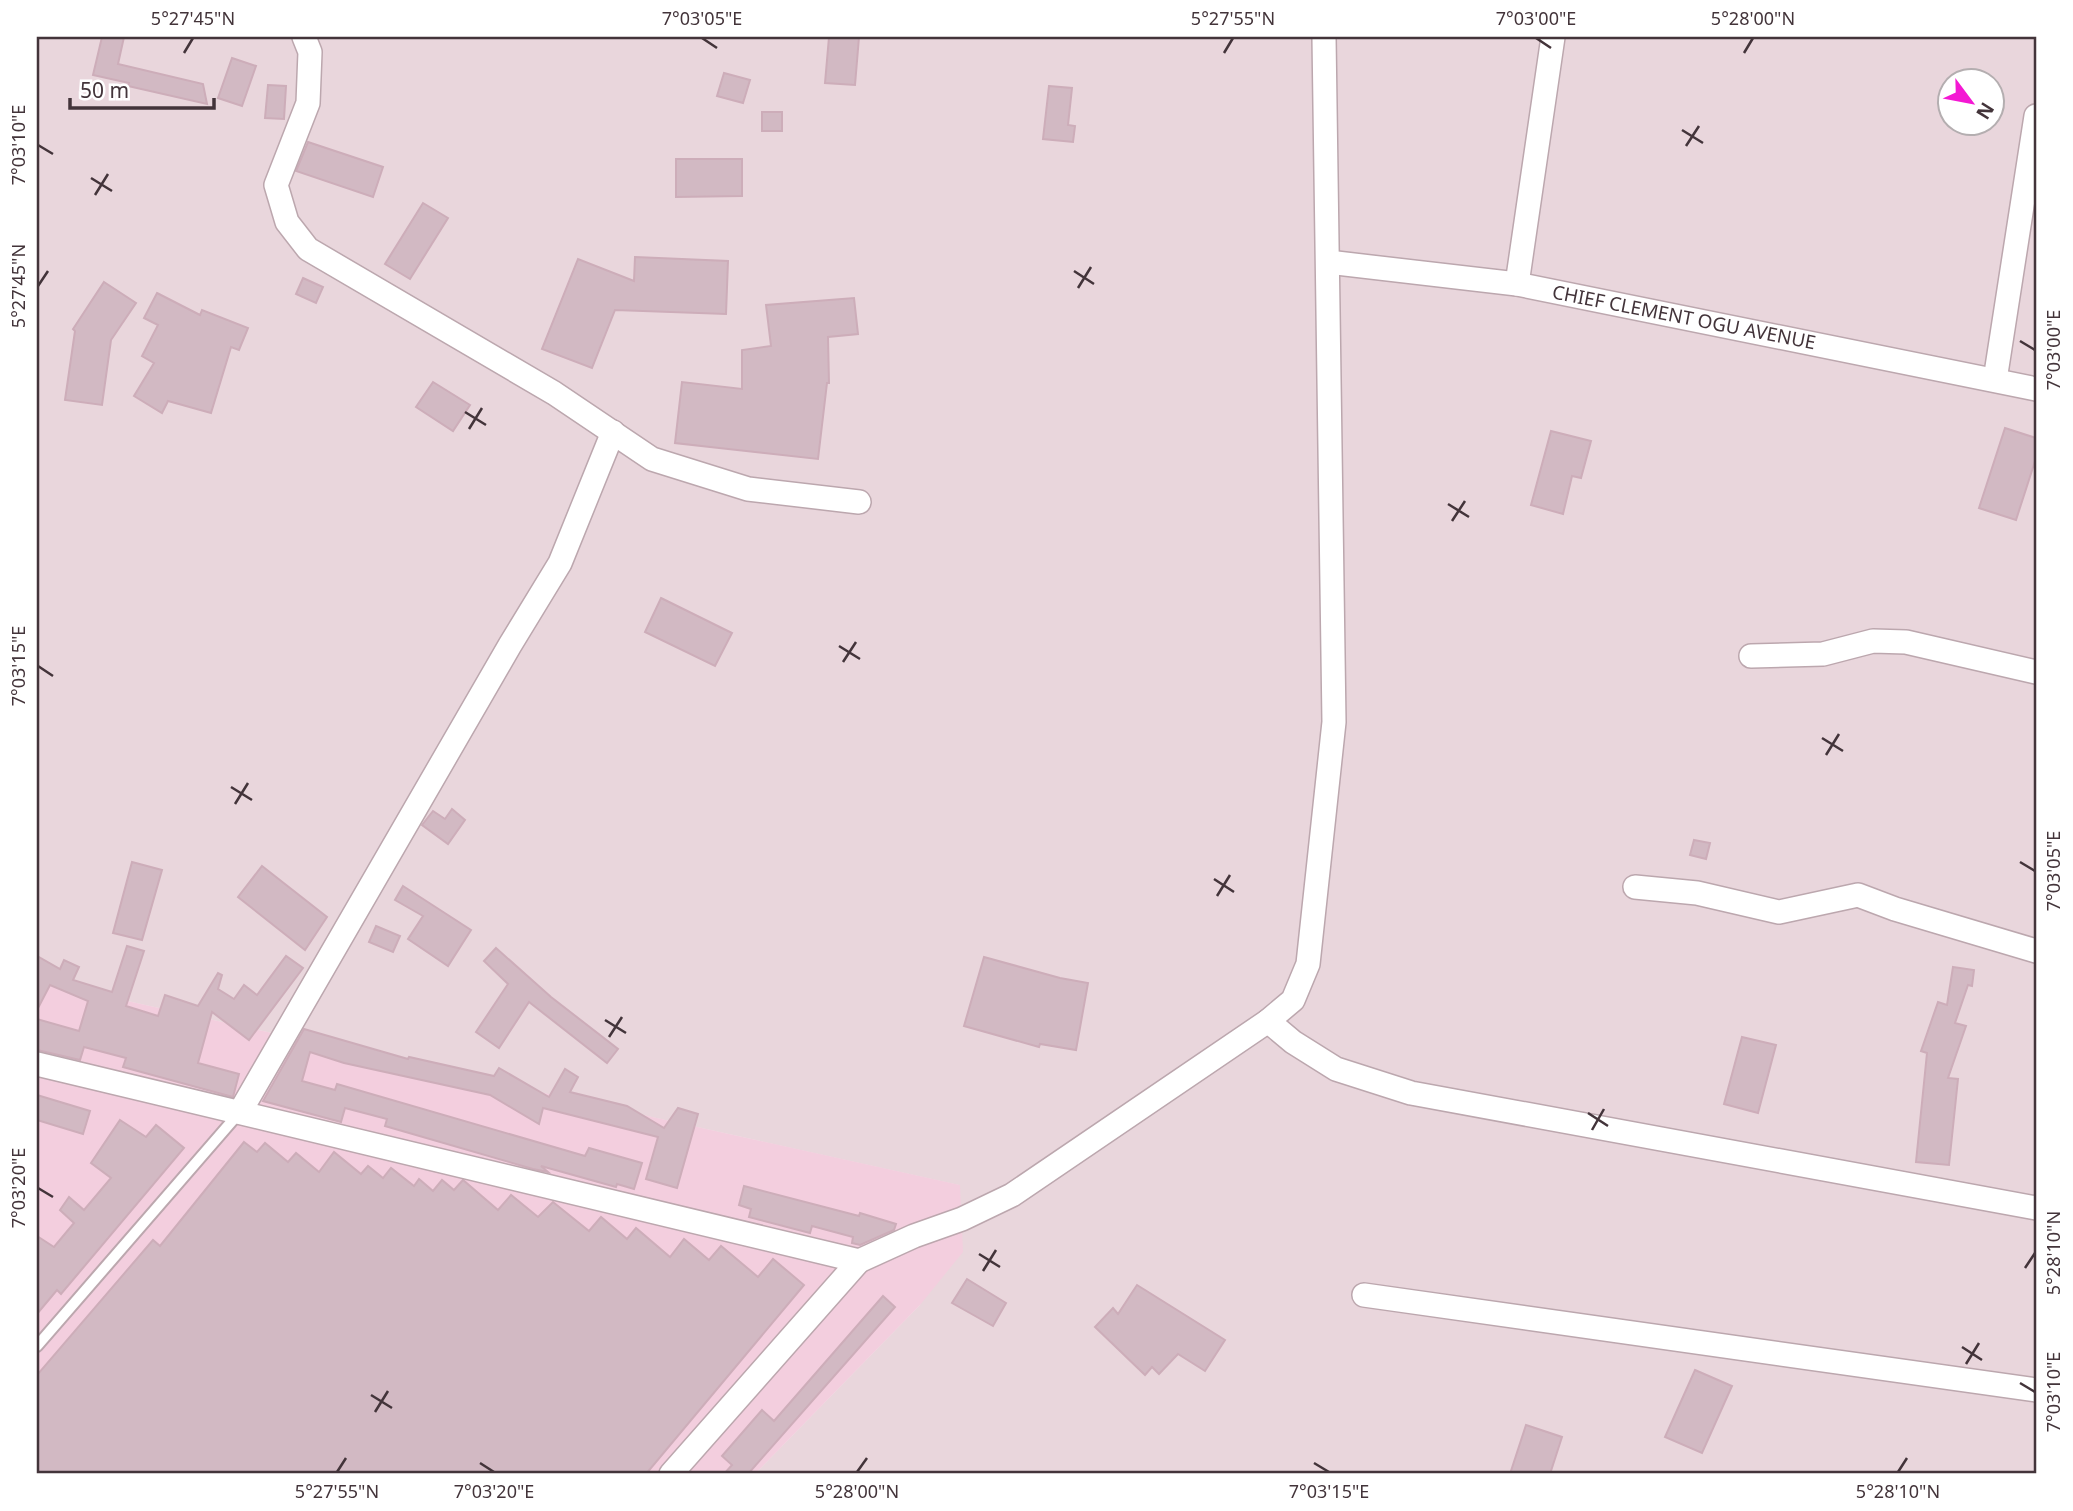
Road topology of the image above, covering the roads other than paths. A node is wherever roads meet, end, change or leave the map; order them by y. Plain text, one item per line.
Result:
1 (304, 37) edge
2 (1324, 37) edge
3 (1553, 37) edge
4 (2036, 116) edge
5 (1328, 262) junction
6 (1517, 284) junction
7 (1995, 380) junction
8 (2036, 389) edge
9 (613, 432) junction
10 (859, 502) dead end
11 (1751, 656) dead end
12 (2036, 672) edge
13 (1635, 887) dead end
14 (2036, 951) edge
15 (1268, 1021) junction
16 (37, 1064) edge
17 (240, 1112) junction
18 (2036, 1208) edge
19 (859, 1261) junction
20 (1364, 1295) dead end
21 (37, 1346) edge
22 (2036, 1390) edge
23 (671, 1474) edge

1 - 9 street
2 - 5 street
3 - 6 street
4 - 7 street
5 - 6 street, CHIEF CLEMENT OGU AVENUE
5 - 15 street
6 - 7 street, CHIEF CLEMENT OGU AVENUE
7 - 8 street, CHIEF CLEMENT OGU AVENUE
9 - 10 street
9 - 17 street
11 - 12 street
13 - 14 street
15 - 18 street
15 - 19 street
16 - 17 street
17 - 19 street
17 - 21 lane
19 - 23 street
20 - 22 street

